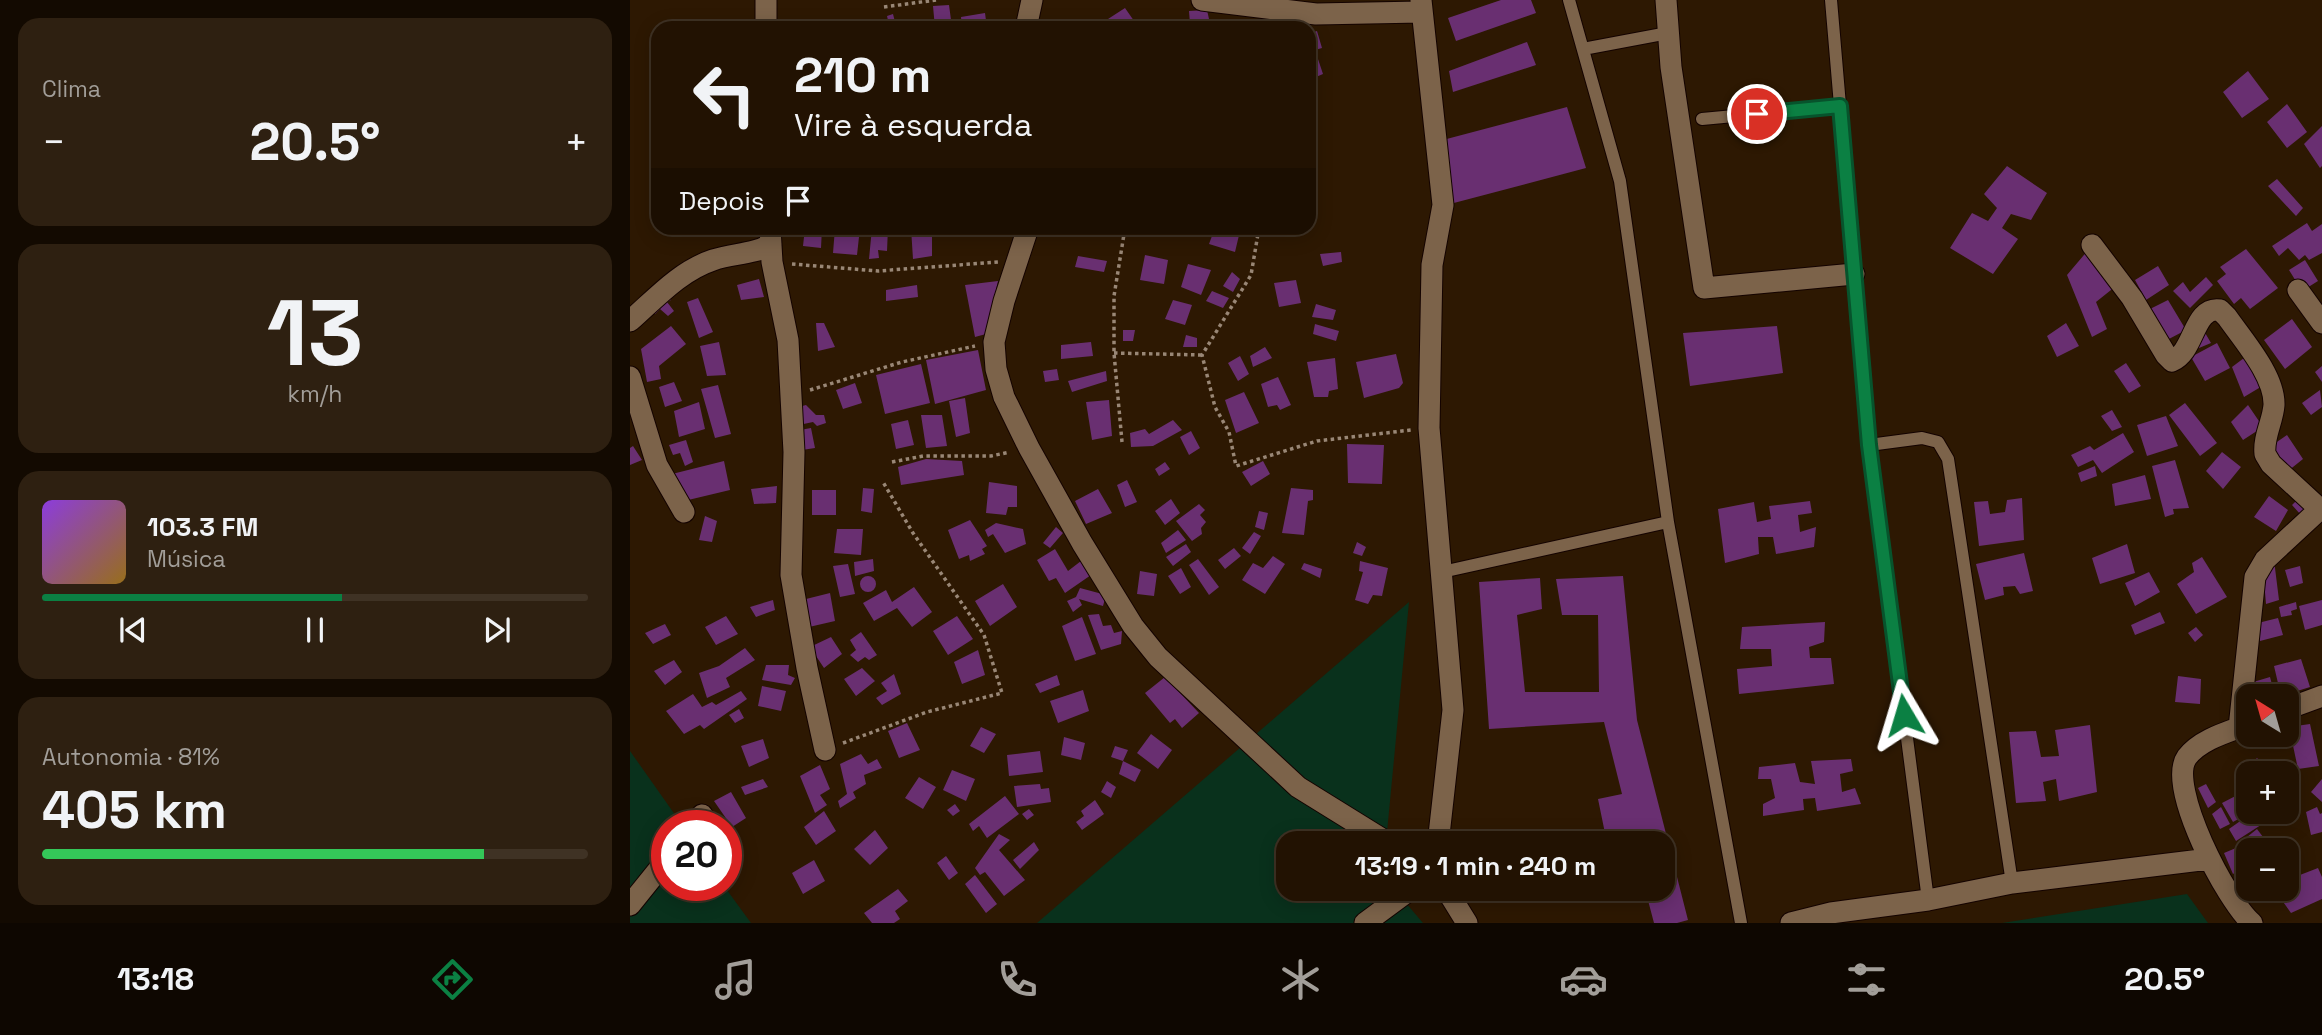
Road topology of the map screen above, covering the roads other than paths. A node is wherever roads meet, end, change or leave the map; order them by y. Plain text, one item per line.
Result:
1 (766, 0) edge
2 (1032, 0) edge
3 (1202, 0) edge
4 (1569, 0) edge
5 (1666, 0) edge
6 (1831, 0) edge
7 (1421, 6) edge
8 (766, 21) edge
9 (1028, 21) edge
10 (1668, 33) junction
11 (1583, 49) junction
12 (1840, 106) junction
13 (1702, 119) dead end
14 (1026, 235) edge
15 (771, 245) edge
16 (2092, 245) dead end
17 (1854, 274) junction
18 (2298, 290) dead end
19 (630, 321) edge
20 (2322, 323) edge
21 (630, 377) edge
22 (1869, 445) junction
23 (2321, 510) edge
24 (684, 512) dead end
25 (1668, 522) junction
26 (1442, 572) junction
27 (2247, 684) edge
28 (2322, 696) edge
29 (2300, 704) edge
30 (2236, 729) edge
31 (825, 750) road end
32 (1369, 831) edge
33 (1439, 831) edge
34 (2209, 859) junction
35 (651, 879) edge
36 (2012, 883) junction
37 (1928, 900) junction
38 (1395, 901) edge
39 (1453, 901) edge
40 (630, 905) edge
41 (1365, 923) edge
42 (1467, 923) edge
43 (1741, 923) edge
44 (1791, 923) edge
45 (2252, 923) edge

1 - 8 street
2 - 9 street
3 - 7 street
4 - 11 lane
5 - 10 street
6 - 12 lane
7 - 26 street
10 - 11 lane
10 - 17 street
11 - 25 lane
12 - 13 lane
12 - 17 lane
14 - 32 street
15 - 19 street
15 - 31 street
16 - 23 street
17 - 22 lane
18 - 20 street
21 - 24 street
22 - 36 lane
22 - 37 lane
23 - 27 street
25 - 26 lane
25 - 43 lane
26 - 33 street
28 - 29 street
30 - 34 street
34 - 36 street
34 - 45 street
35 - 40 street
36 - 37 street
37 - 44 street
38 - 41 street
39 - 42 street

